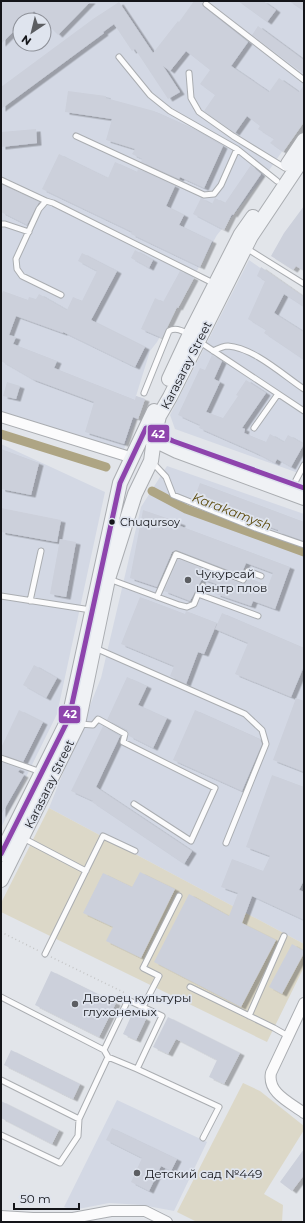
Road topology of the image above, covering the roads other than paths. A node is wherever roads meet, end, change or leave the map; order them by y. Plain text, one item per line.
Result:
1 (206, 4) dead end
2 (119, 57) dead end
3 (189, 73) dead end
4 (304, 80) edge
5 (76, 136) dead end
6 (304, 140) edge
7 (237, 149) junction
8 (304, 157) edge
9 (285, 168) junction
10 (1, 180) edge
11 (276, 181) junction
12 (46, 202) junction
13 (1, 224) edge
14 (29, 232) junction
15 (246, 248) junction
16 (216, 284) junction
17 (304, 284) edge
18 (61, 295) dead end
19 (194, 338) junction
20 (213, 351) junction
21 (304, 389) edge
22 (144, 394) dead end
23 (278, 394) junction
24 (304, 410) edge
25 (1, 417) edge
26 (254, 428) dead end
27 (149, 434) junction
28 (177, 451) junction
29 (131, 461) junction
30 (304, 465) edge
31 (148, 468) junction
32 (299, 486) edge
33 (304, 498) edge
34 (304, 545) edge
35 (41, 551) dead end
36 (261, 576) dead end
37 (108, 579) junction
38 (203, 586) dead end
39 (198, 594) junction
40 (1, 596) edge
41 (157, 597) junction
42 (30, 601) junction
43 (92, 610) junction
44 (258, 616) dead end
45 (89, 646) junction
46 (78, 724) junction
47 (1, 758) edge
48 (42, 773) junction
49 (134, 804) dead end
50 (22, 838) junction
51 (226, 843) dead end
52 (135, 851) dead end
53 (1, 854) edge
54 (86, 871) junction
55 (1, 880) edge
56 (179, 896) dead end
57 (284, 936) dead end
58 (45, 954) road end
59 (190, 988) dead end
60 (1, 997) edge
61 (304, 1003) edge
62 (144, 1005) junction
63 (250, 1016) junction
64 (288, 1036) junction
65 (104, 1050) junction
66 (108, 1057) junction
67 (137, 1069) junction
68 (1, 1080) edge
69 (304, 1113) edge
70 (79, 1120) junction
71 (1, 1135) edge
72 (203, 1138) dead end
73 (1, 1216) edge
74 (167, 1222) edge

1 - 4 lane
2 - 7 lane
3 - 9 lane
5 - 7 lane
6 - 9 main road, Karasaray Street
7 - 11 lane
8 - 15 main road, Karasaray Street
9 - 11 main road, Karasaray Street
10 - 12 lane
11 - 16 main road, Karasaray Street
12 - 14 lane
12 - 16 lane
13 - 14 lane
14 - 18 lane
15 - 17 lane
15 - 19 main road, Karasaray Street
16 - 19 main road, Karasaray Street
19 - 20 lane
19 - 22 lane
19 - 27 main road, Karasaray Street
20 - 21 lane
20 - 23 lane
23 - 24 lane
23 - 26 lane
25 - 29 street
27 - 28 main road
27 - 29 main road, Karasaray Street
27 - 31 main road, Karasaray Street
27 - 32 main road
28 - 31 main road
28 - 33 main road
29 - 43 main road, Karasaray Street
30 - 32 lane
31 - 34 lane
31 - 37 main road, Karasaray Street
35 - 42 lane
36 - 41 lane
37 - 41 lane
37 - 45 main road, Karasaray Street
38 - 39 lane
39 - 41 lane
39 - 44 lane
40 - 42 lane
42 - 43 lane
43 - 45 main road, Karasaray Street
45 - 46 main road, Karasaray Street
45 - 48 main road, Karasaray Street
45 - 51 lane
46 - 49 lane
46 - 50 main road, Karasaray Street
47 - 48 lane
48 - 53 main road, Karasaray Street
50 - 54 lane
50 - 55 main road, Karasaray Street
52 - 54 lane
54 - 58 lane
56 - 62 lane
57 - 63 lane
59 - 63 lane
60 - 65 lane
61 - 64 street
62 - 65 lane
62 - 67 lane
63 - 64 lane
64 - 69 street
65 - 66 lane
66 - 67 lane
66 - 70 lane
67 - 72 lane
68 - 70 lane
70 - 71 lane
73 - 74 street

